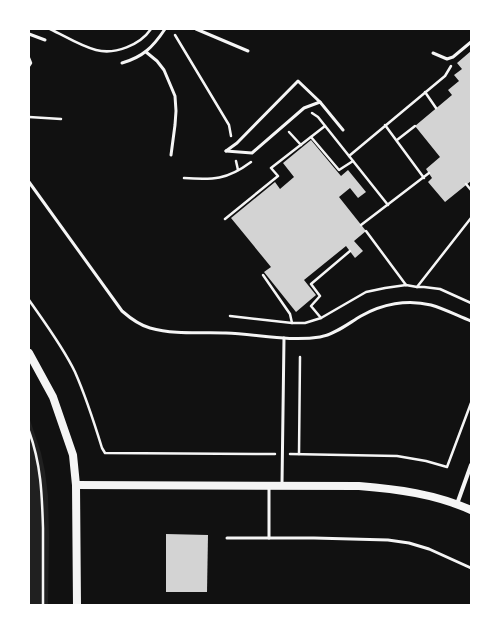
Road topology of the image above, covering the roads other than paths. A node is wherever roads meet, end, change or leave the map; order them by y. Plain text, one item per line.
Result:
1 (165, 29) edge
2 (196, 29) edge
3 (29, 34) edge
4 (45, 40) dead end
5 (471, 42) edge
6 (248, 51) dead end
7 (146, 52) junction
8 (433, 53) dead end
9 (122, 63) dead end
10 (320, 102) junction
11 (343, 130) dead end
12 (172, 156) dead end
13 (29, 182) edge
14 (471, 321) edge
15 (284, 338) junction
16 (30, 359) edge
17 (471, 465) edge
18 (76, 485) junction
19 (269, 486) junction
20 (282, 486) junction
21 (457, 504) junction
22 (471, 510) edge
23 (227, 538) dead end
24 (269, 538) junction
25 (471, 568) edge
26 (77, 605) edge

1 - 7 lane
2 - 6 lane
3 - 4 lane
5 - 8 lane
7 - 9 lane
7 - 12 lane
10 - 10 lane
10 - 11 lane
13 - 15 lane
14 - 15 lane
15 - 20 lane
16 - 18 main road
17 - 21 street
18 - 19 main road
18 - 26 main road
19 - 20 main road
19 - 24 lane
20 - 21 main road
21 - 22 main road
23 - 24 lane
24 - 25 lane

